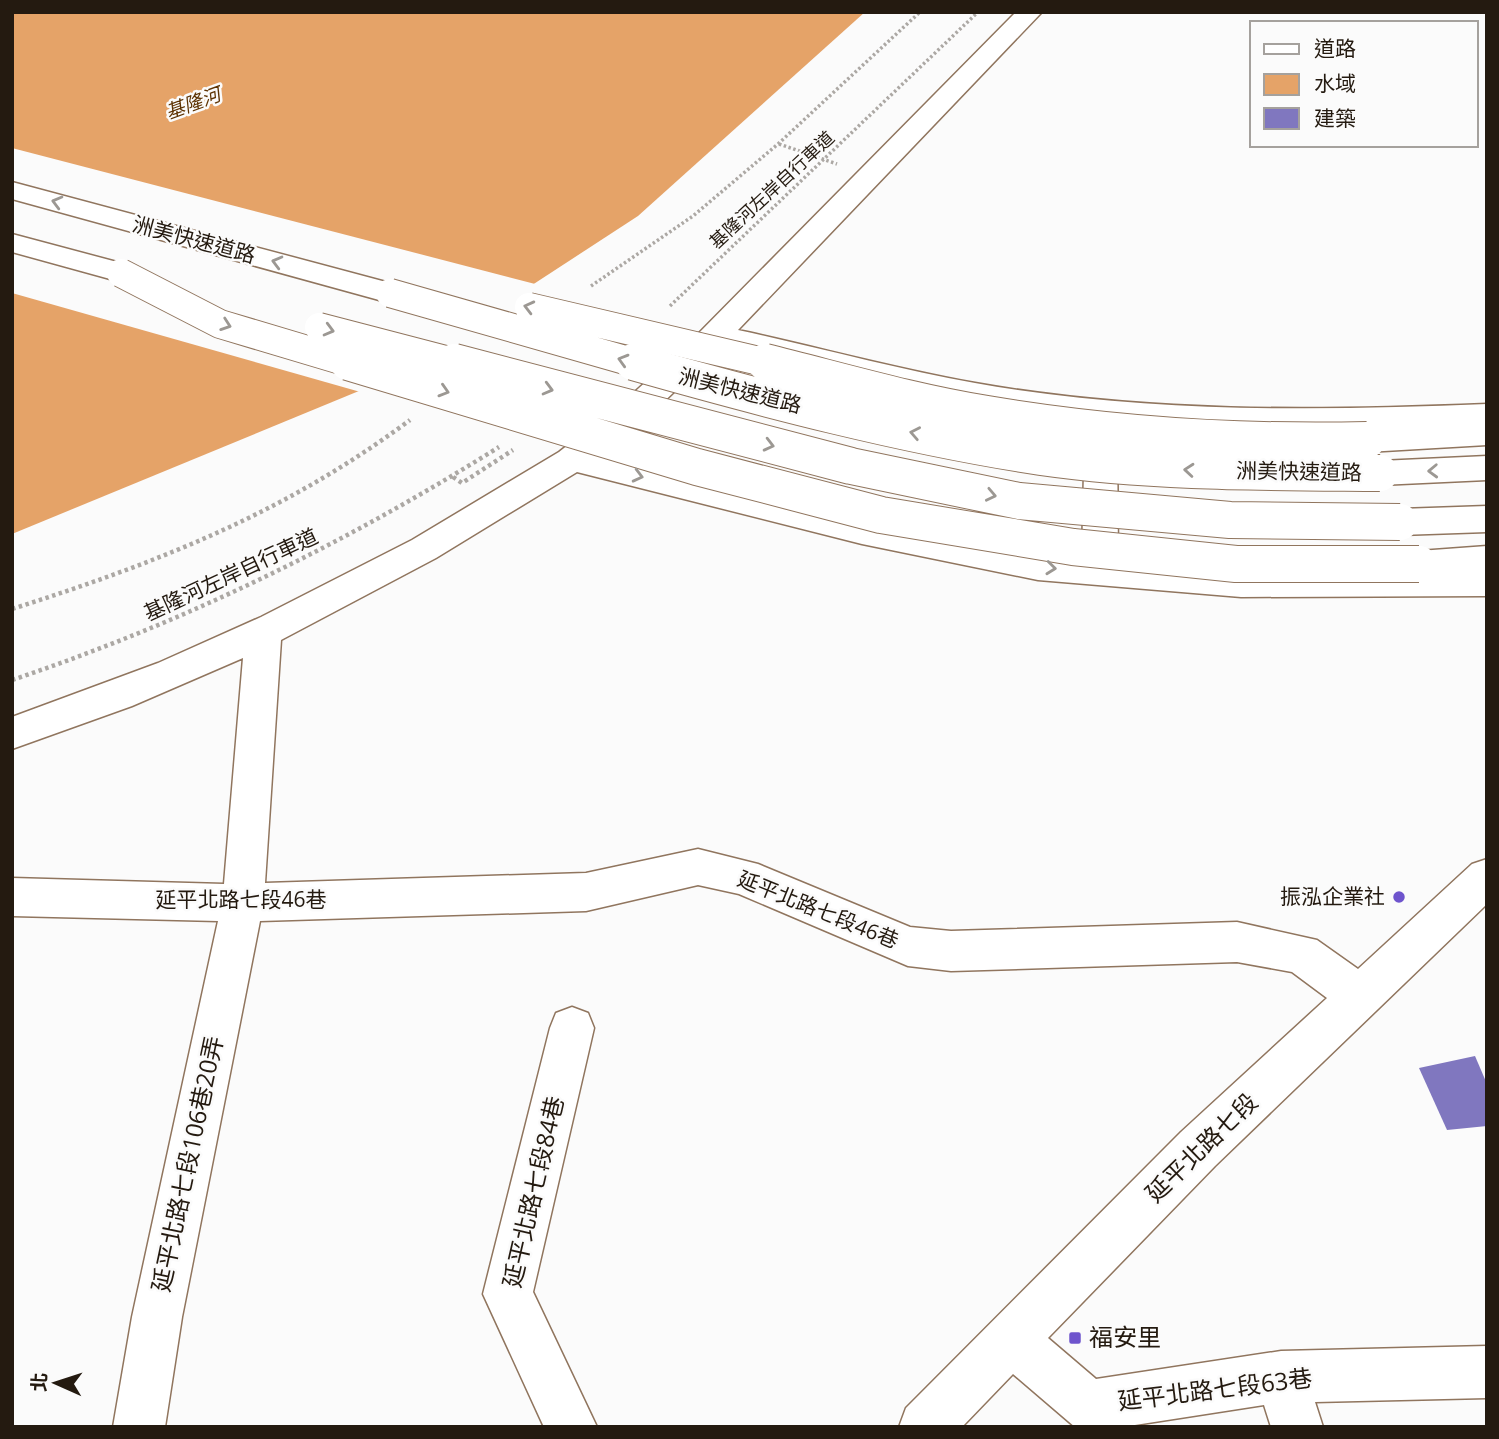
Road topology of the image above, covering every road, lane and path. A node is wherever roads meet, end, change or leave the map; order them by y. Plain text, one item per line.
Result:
1 (978, 12) edge
2 (1031, 12) edge
3 (778, 144) dead end
4 (824, 160) junction
5 (12, 190) edge
6 (12, 243) edge
7 (121, 274) junction
8 (390, 293) junction
9 (662, 313) dead end
10 (716, 335) junction
11 (1101, 409) junction
12 (1487, 415) edge
13 (1487, 433) edge
14 (572, 459) junction
15 (1487, 468) edge
16 (453, 477) dead end
17 (1487, 519) edge
18 (1487, 559) edge
19 (1100, 573) junction
20 (1487, 582) edge
21 (263, 634) junction
22 (12, 680) edge
23 (12, 733) edge
24 (1487, 877) edge
25 (12, 897) edge
26 (243, 903) junction
27 (1360, 996) junction
28 (572, 1028) dead end
29 (1011, 1339) junction
30 (1487, 1371) edge
31 (1281, 1377) junction
32 (139, 1427) edge
33 (571, 1427) edge
34 (925, 1427) edge
35 (1297, 1427) edge

1 - 4 path, 基隆河左岸自行車道
2 - 10 main road
3 - 4 path
4 - 9 path, 基隆河左岸自行車道
8 -> 5 main road, 洲美快速道路
6 - 7 main road
7 -> 17 main road, bridge
7 -> 18 main road, bridge
13 -> 8 main road, bridge
15 -> 8 main road, 洲美快速道路, bridge
10 - 11 main road
10 - 14 main road
11 - 12 main road
11 - 19 main road
14 -> 19 main road
14 - 21 main road
16 - 22 path, 基隆河左岸自行車道
19 - 20 main road
21 - 23 main road
21 - 26 main road, 延平北路七段106巷20弄
24 - 27 main road, 延平北路七段
25 - 26 main road, 延平北路七段46巷
26 - 27 main road, 延平北路七段46巷
26 - 32 main road, 延平北路七段106巷20弄
27 - 29 main road, 延平北路七段
28 - 33 main road, 延平北路七段84巷
29 - 31 main road, 延平北路七段63巷
29 - 34 main road, 延平北路七段
30 - 31 main road, 延平北路七段63巷
31 - 35 main road

